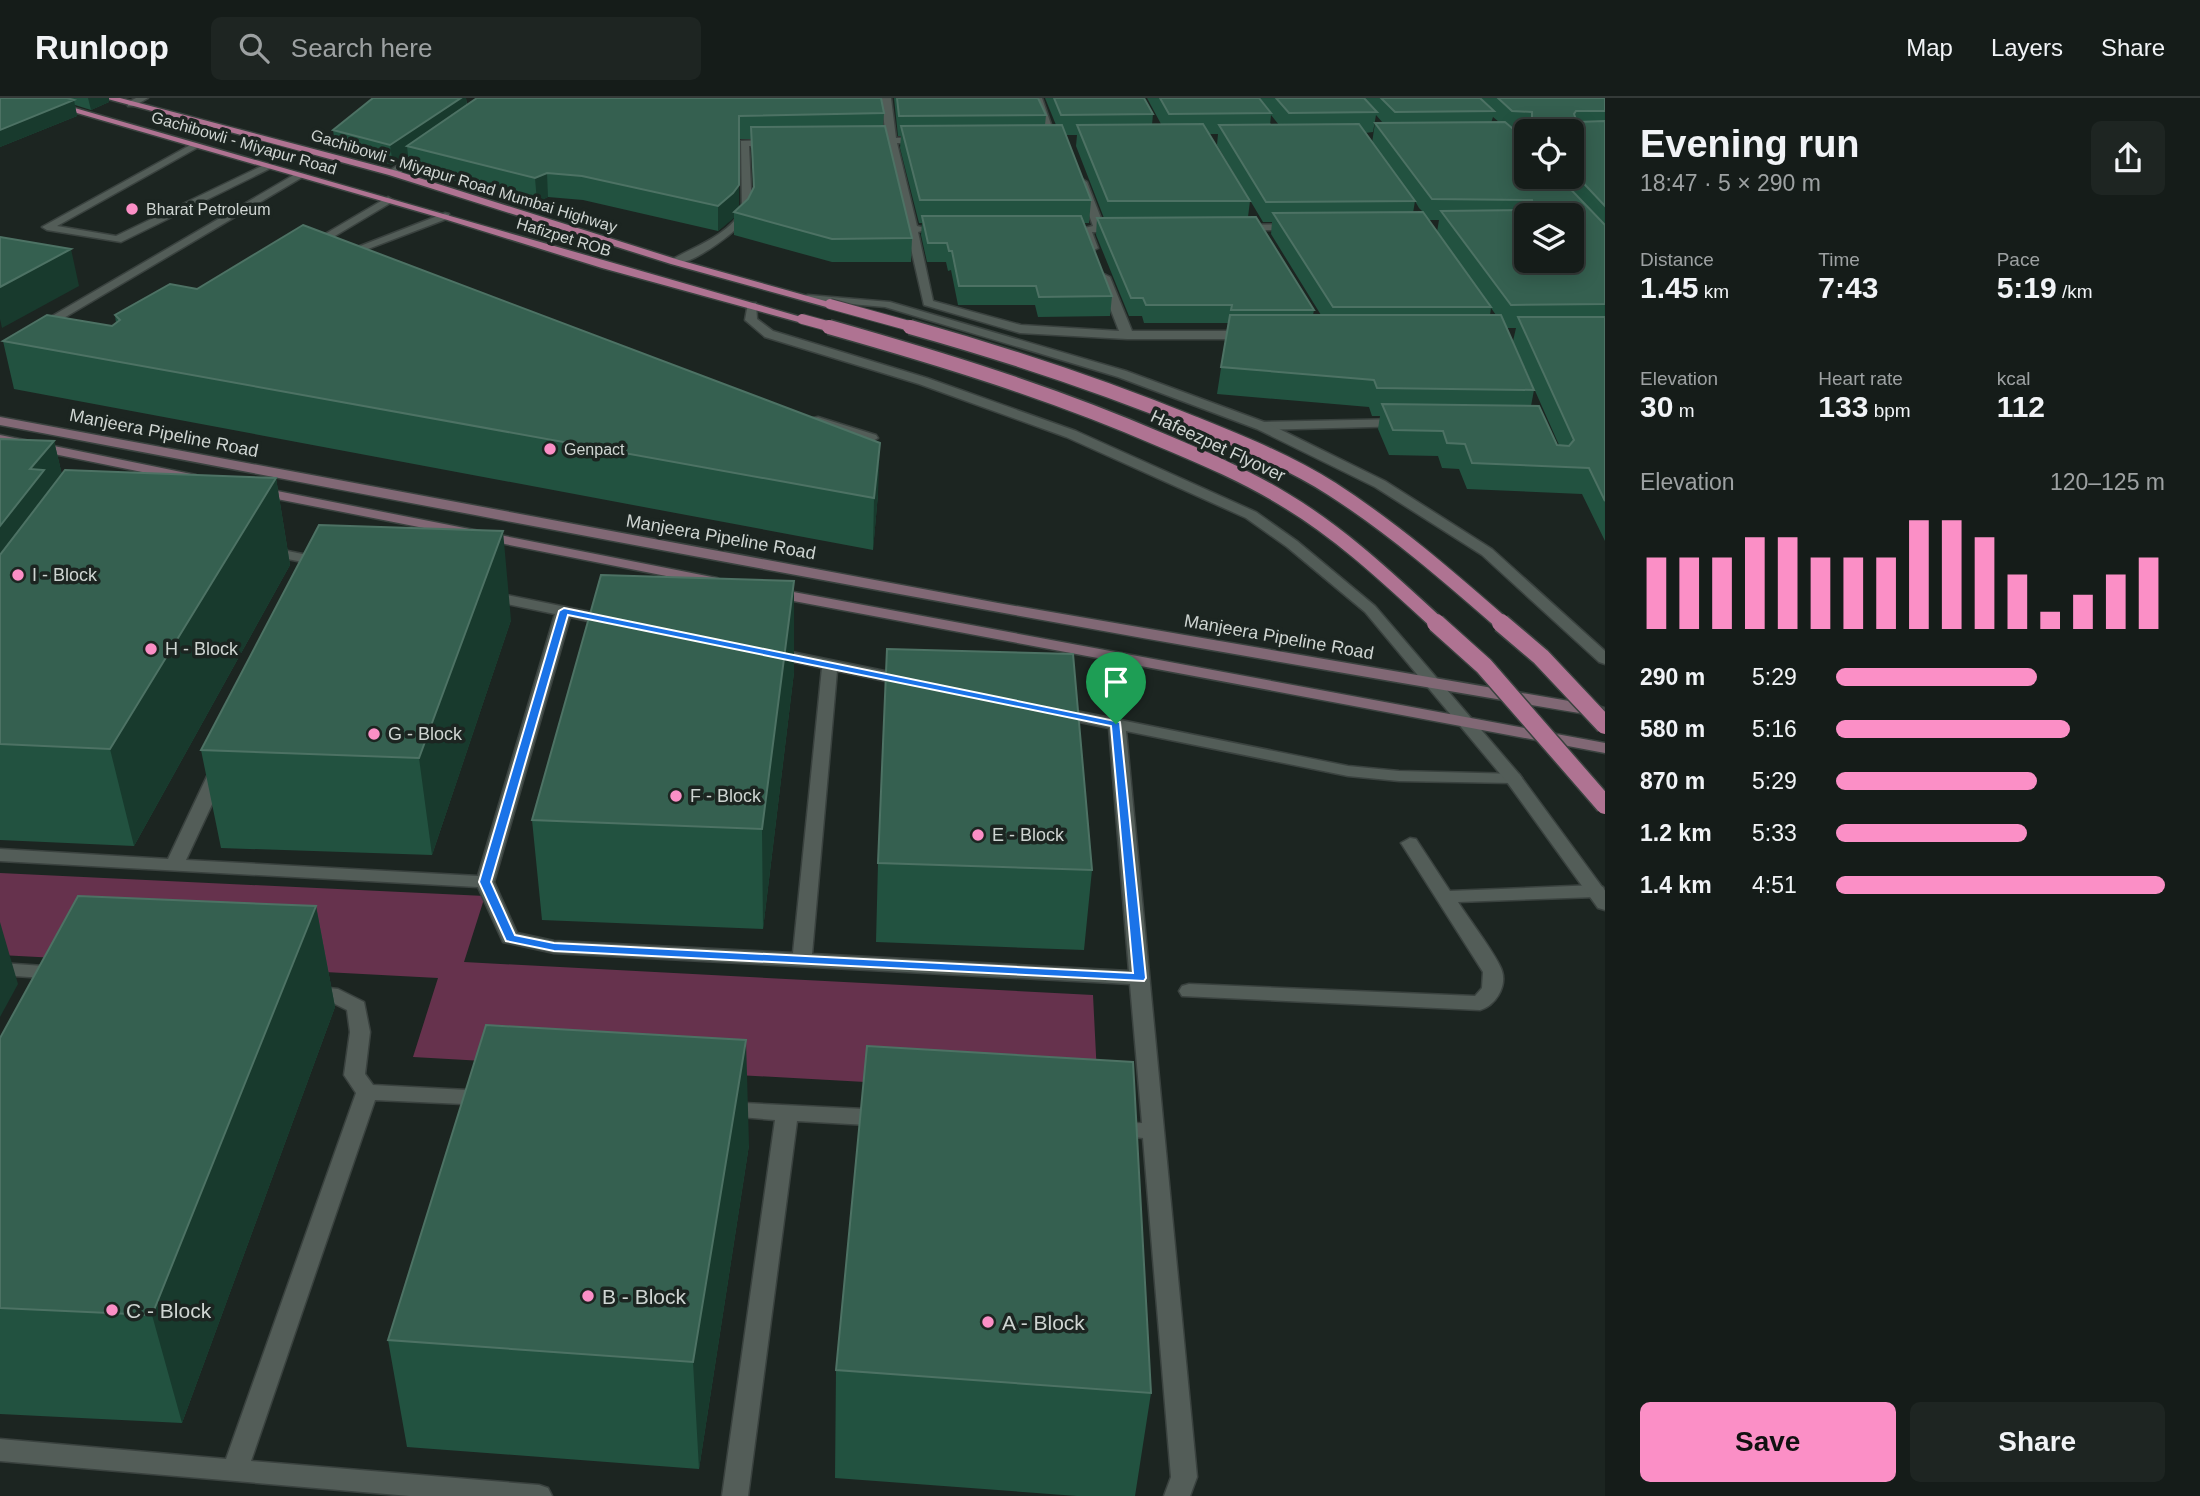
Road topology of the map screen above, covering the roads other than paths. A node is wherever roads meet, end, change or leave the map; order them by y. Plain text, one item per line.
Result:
1 (30, 98) edge
2 (109, 98) edge
3 (143, 98) edge
4 (886, 98) edge
5 (1037, 98) edge
6 (131, 104) junction
7 (875, 114) edge
8 (888, 114) junction
9 (891, 140) junction
10 (932, 140) edge
11 (1040, 140) edge
12 (1054, 140) junction
13 (1066, 140) edge
14 (436, 141) edge
15 (851, 141) edge
16 (784, 142) edge
17 (197, 145) junction
18 (1076, 165) edge
19 (270, 166) junction
20 (393, 173) junction
21 (302, 175) junction
22 (369, 195) joint
23 (388, 200) junction
24 (445, 216) junction
25 (1252, 216) edge
26 (1259, 227) junction
27 (1314, 227) edge
28 (1233, 228) edge
29 (912, 229) junction
30 (939, 229) edge
31 (1071, 229) edge
32 (1084, 229) junction
33 (1100, 229) junction
34 (1126, 229) edge
35 (1266, 239) edge
36 (296, 254) edge
37 (675, 261) junction
38 (326, 262) edge
39 (338, 266) edge
40 (351, 270) edge
41 (808, 298) junction
42 (752, 305) junction
43 (1127, 335) junction
44 (1259, 335) edge
45 (32, 341) edge
46 (805, 417) edge
47 (0, 421) edge
48 (1416, 423) edge
49 (1262, 426) junction
50 (871, 438) edge
51 (0, 439) edge
52 (206, 481) edge
53 (247, 489) edge
54 (655, 545) junction
55 (250, 547) edge
56 (320, 566) edge
57 (638, 567) junction
58 (732, 585) edge
59 (759, 590) edge
60 (468, 592) edge
61 (564, 611) junction
62 (627, 624) edge
63 (762, 652) edge
64 (1605, 659) edge
65 (830, 665) junction
66 (919, 684) edge
67 (1437, 685) junction
68 (1036, 707) edge
69 (1605, 712) edge
70 (1468, 722) junction
71 (1116, 724) junction
72 (1605, 725) edge
73 (1605, 748) edge
74 (228, 751) edge
75 (1513, 778) junction
76 (1605, 805) edge
77 (1410, 843) dead end
78 (0, 855) edge
79 (174, 865) junction
80 (485, 882) junction
81 (1445, 897) junction
82 (1600, 898) edge
83 (802, 960) junction
84 (0, 969) edge
85 (57, 973) junction
86 (85, 975) edge
87 (1139, 978) junction
88 (290, 991) edge
89 (1189, 991) dead end
90 (45, 996) edge
91 (368, 1092) junction
92 (502, 1099) edge
93 (706, 1109) edge
94 (787, 1113) junction
95 (909, 1119) edge
96 (1099, 1128) edge
97 (1153, 1131) junction
98 (0, 1450) edge
99 (235, 1470) junction
100 (539, 1496) edge
101 (735, 1496) edge
102 (1177, 1496) edge

1 - 17 main road, Gachibowli - Miyapur Road
2 - 6 main road, Gachibowli - Miyapur Road Mumbai Highway
3 - 6 street
4 - 8 street
5 - 12 street
6 - 20 main road, Gachibowli - Miyapur Road Mumbai Highway
7 - 8 street
8 - 9 street
9 - 10 street
9 - 15 street
9 - 29 street
11 - 12 street
12 - 13 street
14 - 20 street
16 - 37 street
17 - 19 main road, Gachibowli - Miyapur Road
17 - 19 street
18 - 33 street
19 - 21 main road, Gachibowli - Miyapur Road
20 - 37 main road, Gachibowli - Miyapur Road Mumbai Highway
21 - 22 main road, Gachibowli - Miyapur Road
21 - 45 street
22 - 23 main road, Hafizpet ROB
23 - 24 main road, Hafizpet ROB
23 - 36 street
24 - 38 street
24 - 42 main road, Hafizpet ROB
25 - 26 street
26 - 27 street
26 - 28 street
26 - 35 street
29 - 30 street
29 - 43 street
31 - 32 street
32 - 33 street
32 - 43 street
33 - 34 street
37 - 41 main road, Gachibowli - Miyapur Road Mumbai Highway
39 - 40 street
41 - 49 street
41 - 72 main road, Hafeezpet Flyover, bridge
42 - 67 street
42 - 76 main road, Hafeezpet Flyover, bridge
43 - 44 street
46 - 50 street
47 - 54 main road, Manjeera Pipeline Road
48 - 49 street
49 - 64 street
51 - 52 main road
53 - 57 main road
54 - 57 main road
54 - 67 main road, Manjeera Pipeline Road
55 - 56 street
57 - 58 main road
59 - 70 main road
60 - 61 street
61 - 62 street
61 - 80 street
63 - 65 street
65 - 66 street
65 - 83 street
67 - 69 main road, Manjeera Pipeline Road
67 - 70 street
68 - 71 street
70 - 73 main road
70 - 75 street
71 - 75 street
71 - 87 street
74 - 79 street
75 - 82 street
77 - 81 street
78 - 79 street
79 - 80 street
80 - 83 street
81 - 82 street
81 - 89 street
83 - 87 street
84 - 85 street
85 - 86 street
85 - 90 street
87 - 97 street
88 - 91 street
91 - 92 street
91 - 99 street
93 - 94 street
94 - 95 street
94 - 101 street
96 - 97 street
97 - 102 street
98 - 99 street
99 - 100 street

